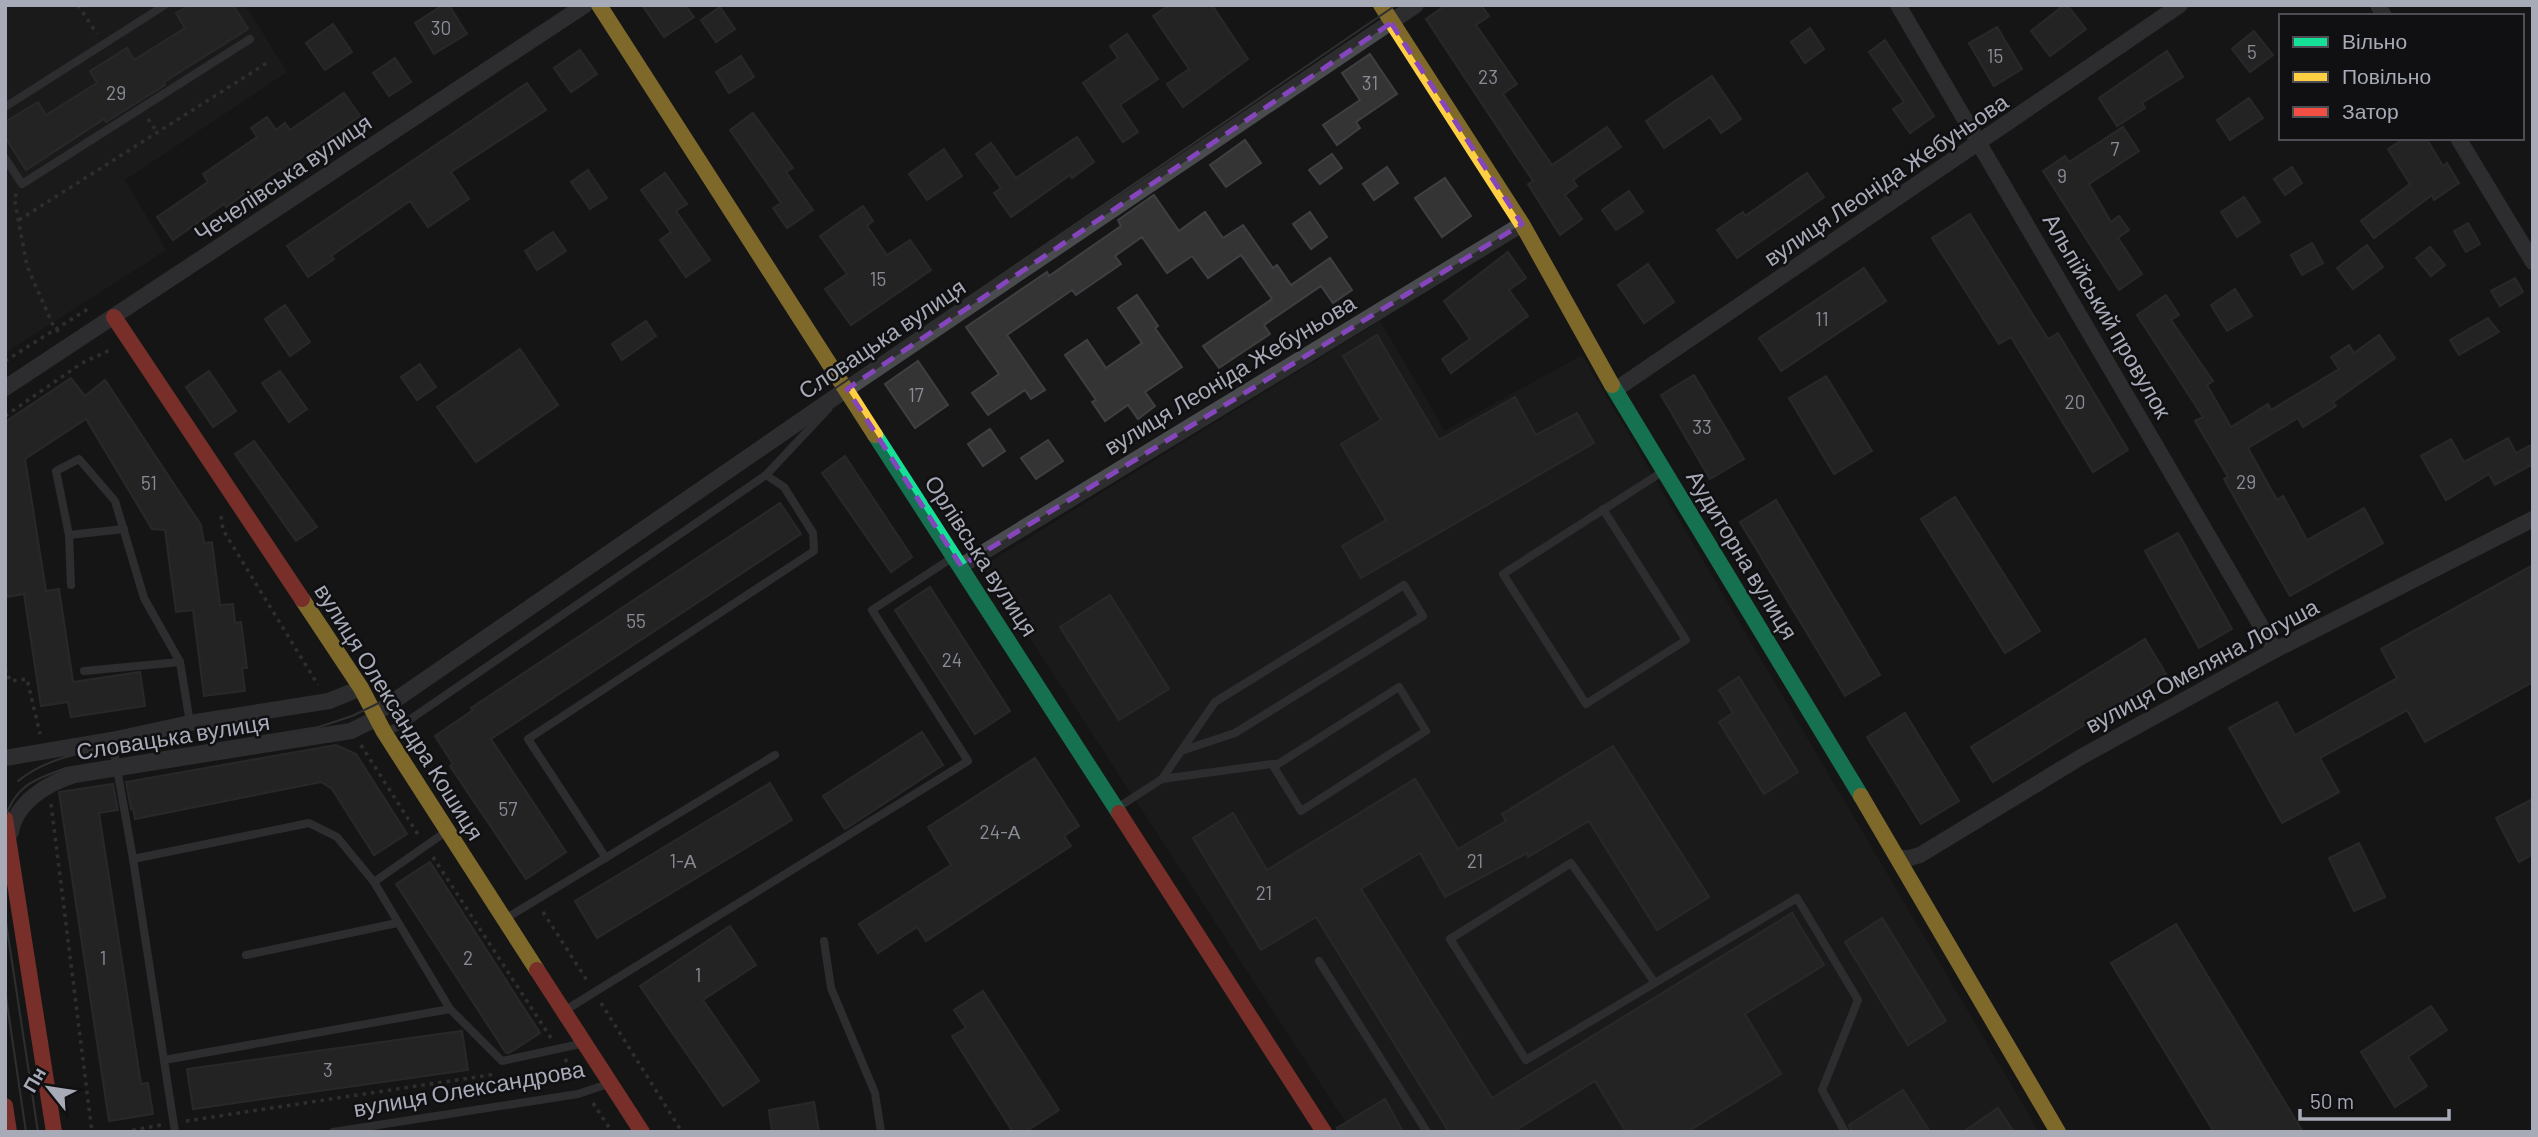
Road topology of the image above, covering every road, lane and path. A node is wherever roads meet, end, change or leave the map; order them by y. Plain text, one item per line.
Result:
1 (78, 5) edge
2 (165, 5) edge
3 (585, 5) edge
4 (599, 5) edge
5 (1381, 5) edge
6 (1416, 5) edge
7 (1898, 5) edge
8 (2180, 5) edge
9 (1391, 23) junction
10 (250, 39) dead end
11 (104, 44) junction
12 (270, 61) dead end
13 (5, 107) edge
14 (152, 125) dead end
15 (157, 132) junction
16 (2459, 140) edge
17 (1980, 144) junction
18 (5, 158) edge
19 (22, 184) junction
20 (19, 220) junction
21 (1522, 224) junction
22 (2533, 262) edge
23 (91, 307) dead end
24 (114, 317) junction
25 (57, 329) junction
26 (5, 361) edge
27 (5, 388) edge
28 (847, 389) junction
29 (1615, 390) junction
30 (1664, 471) junction
31 (766, 475) junction
32 (1603, 509) junction
33 (2533, 519) edge
34 (124, 529) junction
35 (69, 536) junction
36 (958, 561) junction
37 (71, 585) dead end
38 (2275, 650) junction
39 (180, 662) junction
40 (5, 668) edge
41 (84, 671) dead end
42 (361, 688) junction
43 (379, 722) junction
44 (190, 723) junction
45 (111, 740) junction
46 (43, 751) junction
47 (1181, 751) junction
48 (775, 755) dead end
49 (5, 758) edge
50 (1272, 764) junction
51 (117, 769) junction
52 (1162, 779) junction
53 (49, 786) junction
54 (1117, 808) junction
55 (5, 819) edge
56 (447, 832) junction
57 (9, 845) junction
58 (606, 858) junction
59 (1899, 858) junction
60 (133, 859) junction
61 (374, 882) junction
62 (536, 900) junction
63 (503, 920) junction
64 (397, 923) junction
65 (824, 941) dead end
66 (246, 955) dead end
67 (1319, 961) dead end
68 (1655, 983) junction
69 (594, 992) junction
70 (450, 1009) junction
71 (562, 1012) junction
72 (583, 1043) junction
73 (164, 1060) junction
74 (568, 1063) dead end
75 (554, 1065) dead end
76 (500, 1073) dead end
77 (611, 1083) junction
78 (5, 1106) edge
79 (175, 1127) edge
80 (9, 1132) edge
81 (54, 1132) edge
82 (92, 1132) edge
83 (124, 1132) edge
84 (334, 1132) edge
85 (642, 1132) edge
86 (682, 1132) edge
87 (881, 1132) edge
88 (1324, 1132) edge
89 (1427, 1132) edge
90 (1845, 1132) edge
91 (2058, 1132) edge

1 - 11 path
2 - 11 lane
3 - 24 street, Чечелівська вулиця
4 - 28 main road, Орлівська вулиця
5 - 9 main road, Аудиторна вулиця
6 - 9 street, Словацька вулиця
7 - 17 street, Альпійський провулок
8 - 17 street, вулиця Леоніда Жебуньова
9 - 21 main road, Аудиторна вулиця
9 - 28 street, Словацька вулиця
10 - 19 lane
11 - 13 lane
12 - 15 path
14 - 15 path
15 - 20 path
16 - 22 street
17 - 29 street, вулиця Леоніда Жебуньова
17 - 38 street, Альпійський провулок
18 - 19 lane
19 - 20 path
20 - 25 path
21 - 29 main road, Аудиторна вулиця
21 - 36 street, вулиця Леоніда Жебуньова
23 - 25 path
24 - 27 street, Чечелівська вулиця
24 - 42 main road, вулиця Олександра Кошиця
25 - 26 path
28 - 31 lane
28 - 36 main road, Орлівська вулиця
28 - 43 street, Словацька вулиця
29 - 30 main road, Аудиторна вулиця
30 - 32 lane
30 - 59 main road, Аудиторна вулиця
31 - 43 lane
31 - 58 lane
32 - 32 lane
33 - 38 street, вулиця Омеляна Логуша
34 - 35 lane
34 - 35 lane
34 - 39 lane
35 - 37 lane
36 - 54 main road, Орлівська вулиця
36 - 69 lane
38 - 59 street, вулиця Омеляна Логуша
39 - 41 lane
39 - 44 lane
40 - 46 path
42 - 43 main road, вулиця Олександра Кошиця
42 - 44 street, Словацька вулиця
43 - 51 street, Словацька вулиця
43 - 56 main road, вулиця Олександра Кошиця
44 - 45 street, Словацька вулиця
45 - 46 street, Словацька вулиця
45 - 51 lane
46 - 49 street, Словацька вулиця
47 - 47 lane
47 - 52 lane
48 - 58 lane
50 - 50 lane
50 - 52 lane
51 - 53 street, Словацька вулиця
51 - 60 lane
52 - 54 lane
53 - 57 street, Словацька вулиця
53 - 82 path
54 - 88 main road, Орлівська вулиця
55 - 57 main road
56 - 61 lane
56 - 63 main road, вулиця Олександра Кошиця
57 - 81 main road
58 - 62 lane
59 - 91 main road, Аудиторна вулиця
60 - 61 lane
60 - 73 lane
61 - 64 lane
62 - 63 lane
62 - 69 path
63 - 71 main road, вулиця Олександра Кошиця
64 - 66 lane
64 - 70 lane
65 - 87 lane
67 - 89 lane
68 - 68 lane
68 - 90 lane
69 - 71 lane
69 - 86 path
70 - 72 lane
70 - 73 lane
71 - 72 main road, вулиця Олександра Кошиця
72 - 77 main road, вулиця Олександра Кошиця
73 - 79 lane
74 - 75 path
76 - 79 path
77 - 84 lane, вулиця Олександрова
77 - 85 main road, вулиця Олександра Кошиця
78 - 80 main road
79 - 83 path

